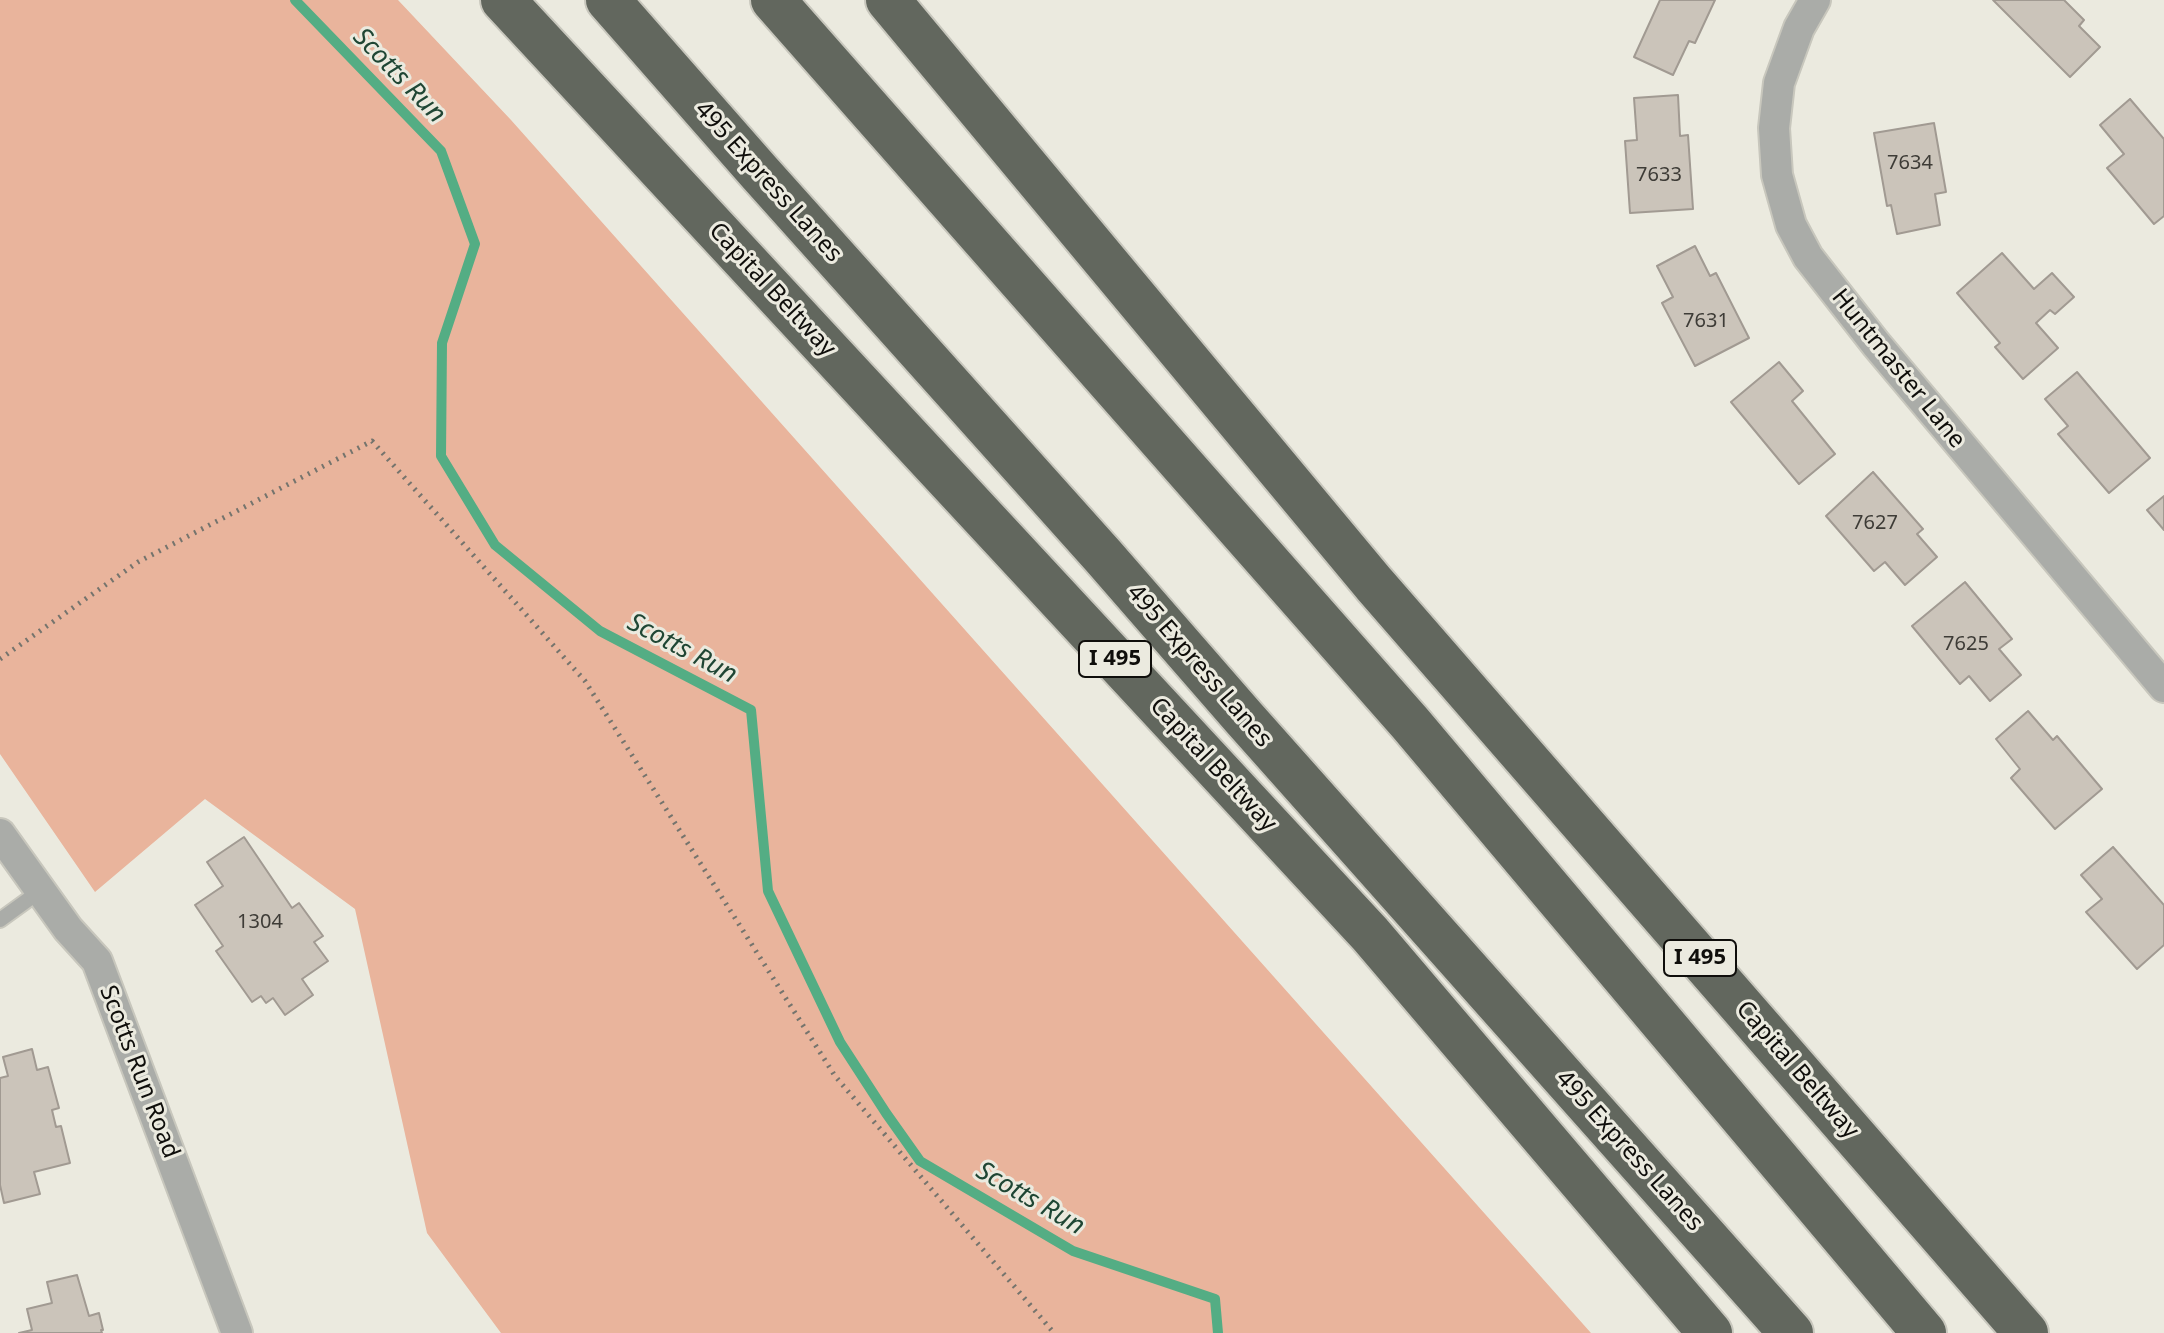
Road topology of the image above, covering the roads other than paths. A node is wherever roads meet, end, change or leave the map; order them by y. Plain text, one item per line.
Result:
1 (503, 0) edge
2 (608, 0) edge
3 (773, 0) edge
4 (888, 0) edge
5 (1815, 0) edge
6 (2164, 687) edge
7 (0, 834) edge
8 (40, 891) junction
9 (0, 920) edge
10 (237, 1333) edge
11 (1710, 1333) edge
12 (1791, 1333) edge
13 (1924, 1333) edge
14 (2026, 1333) edge

1 - 11 highway, Capital Beltway / I 495
2 - 12 highway, 495 Express Lanes / I 495
3 - 13 highway
4 - 14 highway, Capital Beltway / I 495
5 - 6 street, Huntmaster Lane
7 - 8 street, Scotts Run Road
8 - 9 lane
8 - 10 street, Scotts Run Road

